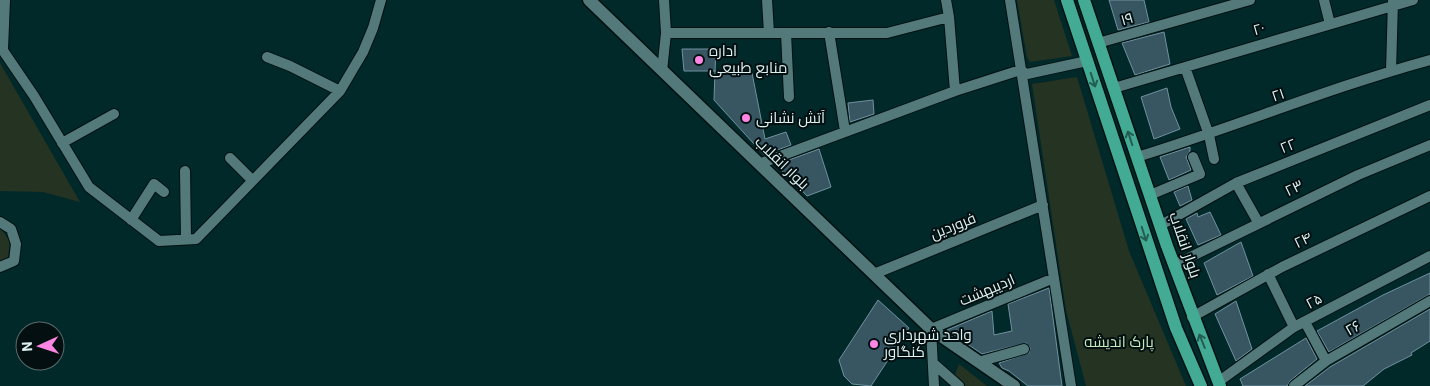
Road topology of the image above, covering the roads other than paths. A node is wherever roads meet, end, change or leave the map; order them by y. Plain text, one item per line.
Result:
1 (5, 0) edge
2 (381, 0) edge
3 (589, 0) edge
4 (664, 0) edge
5 (768, 0) edge
6 (946, 0) edge
7 (1010, 0) edge
8 (1067, 0) edge
9 (1084, 0) edge
10 (1250, 0) edge
11 (1324, 0) edge
12 (1413, 0) edge
13 (1393, 3) edge
14 (949, 17) junction
15 (1330, 24) junction
16 (769, 32) junction
17 (829, 32) junction
18 (666, 33) junction
19 (786, 33) junction
20 (1098, 43) junction
21 (1, 47) edge
22 (267, 57) dead end
23 (1430, 60) edge
24 (1087, 61) junction
25 (1185, 67) junction
26 (1020, 70) junction
27 (662, 71) junction
28 (1391, 71) junction
29 (1114, 88) junction
30 (340, 91) junction
31 (955, 91) junction
32 (789, 97) dead end
33 (1430, 105) edge
34 (114, 114) dead end
35 (845, 131) junction
36 (1209, 135) junction
37 (62, 143) junction
38 (1430, 146) edge
39 (1137, 157) junction
40 (1193, 157) dead end
41 (230, 158) dead end
42 (1214, 160) dead end
43 (759, 164) junction
44 (185, 171) dead end
45 (252, 180) junction
46 (1236, 183) junction
47 (164, 192) dead end
48 (1150, 195) junction
49 (1430, 196) edge
50 (1043, 205) junction
51 (131, 220) junction
52 (0, 222) edge
53 (1258, 222) junction
54 (1161, 225) junction
55 (186, 239) junction
56 (1430, 256) edge
57 (1174, 265) junction
58 (0, 267) edge
59 (874, 274) junction
60 (1268, 274) junction
61 (1054, 278) junction
62 (1430, 301) edge
63 (1192, 317) junction
64 (1306, 322) junction
65 (1294, 327) junction
66 (931, 329) junction
67 (1024, 349) dead end
68 (1326, 361) junction
69 (978, 362) junction
70 (933, 363) junction
71 (1219, 384) edge
72 (934, 386) edge
73 (959, 386) edge
74 (1014, 386) edge
75 (1071, 386) edge
76 (1201, 386) edge
77 (1294, 386) edge

1 - 21 street
2 - 30 street
3 - 27 street, بلوار انقلاب
4 - 18 street
5 - 16 street
6 - 14 street
7 - 26 street
8 - 24 main road
9 - 20 main road, بلوار انقلاب
10 - 20 street, ۱۹
11 - 15 street
12 - 13 street, ۲۰
13 - 15 street, ۲۰
13 - 28 street
14 - 17 street
14 - 31 street
15 - 25 street, ۲۰
16 - 18 street
16 - 19 street
17 - 19 street
17 - 35 street
18 - 27 street
19 - 32 street
20 - 29 main road, بلوار انقلاب
21 - 37 street
22 - 30 street
23 - 28 street, ۲۱
24 - 26 street
24 -> 76 main road
25 - 29 street, ۲۰
25 - 36 street
26 - 31 street
26 - 50 street
27 - 43 street, بلوار انقلاب
28 - 36 street, ۲۱
39 -> 29 main road, بلوار انقلاب
30 - 45 street
31 - 35 street
33 - 46 street, ۲۲
34 - 37 street
35 - 43 street
36 - 39 street, ۲۱
36 - 42 street
37 - 51 street
38 - 53 street, ۲۳
39 - 48 main road, بلوار انقلاب
40 - 48 street
41 - 45 street
43 - 59 street, بلوار انقلاب
44 - 55 street
45 - 55 street
46 - 53 street
46 - 54 street, ۲۲
47 - 51 street
48 - 54 main road, بلوار انقلاب
49 - 60 street, ۲۴
50 - 59 street, فروردین
50 - 61 street
51 - 55 street
52 - 58 street
53 - 57 street, ۲۳
54 - 57 main road, بلوار انقلاب
56 - 64 street, ۲۵
57 - 63 main road, بلوار انقلاب
59 - 66 street, بلوار انقلاب
60 - 63 street, ۲۴
60 - 65 street
61 - 66 street, اردیبهشت
61 - 75 street
62 - 68 street, ۲۶
71 -> 63 main road, بلوار انقلاب
64 - 65 street, ۲۵
64 - 68 street
65 - 71 street, ۲۵
66 - 69 street, بلوار انقلاب
66 - 70 street
67 - 69 street
68 - 77 street, ۲۶
69 - 74 street, بلوار انقلاب
70 - 72 street
70 - 73 street

